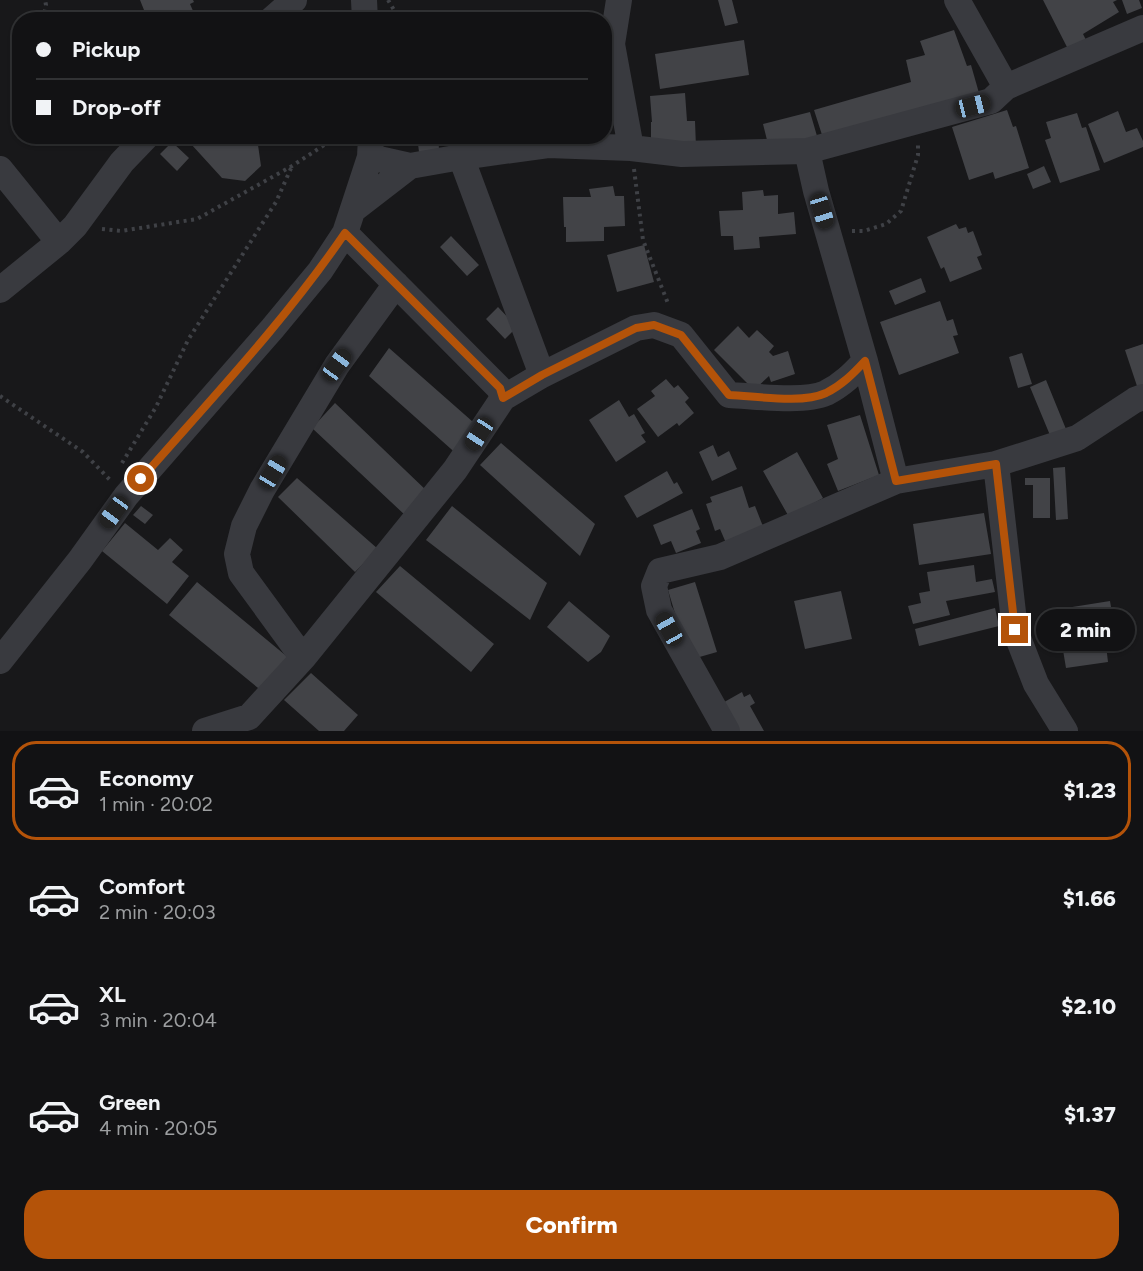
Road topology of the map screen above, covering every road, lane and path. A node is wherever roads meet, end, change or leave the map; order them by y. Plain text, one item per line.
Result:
1 (294, 0) edge
2 (619, 0) edge
3 (957, 0) edge
4 (280, 12) edge
5 (1143, 28) edge
6 (1006, 87) junction
7 (919, 120) junction
8 (139, 144) edge
9 (326, 144) edge
10 (370, 147) edge
11 (631, 147) junction
12 (807, 152) junction
13 (461, 157) junction
14 (292, 166) junction
15 (410, 166) junction
16 (0, 169) edge
17 (349, 222) junction
18 (829, 232) junction
19 (67, 234) junction
20 (396, 284) junction
21 (0, 290) edge
22 (681, 335) junction
23 (865, 361) junction
24 (542, 375) junction
25 (0, 396) edge
26 (1143, 397) edge
27 (503, 398) junction
28 (996, 464) junction
29 (120, 467) dead end
30 (117, 475) dead end
31 (896, 481) junction
32 (303, 658) junction
33 (0, 661) edge
34 (205, 731) edge
35 (727, 731) edge
36 (1065, 731) edge

1 - 4 street
2 - 11 street
3 - 6 street
5 - 6 street
6 - 7 street
7 - 12 street
7 - 18 path
8 - 19 street
9 - 14 path
10 - 15 street
10 - 17 street
11 - 12 street
11 - 13 street
11 - 22 path
12 - 18 street
13 - 15 street
13 - 24 street
14 - 19 path
14 - 29 path
15 - 17 street
16 - 19 street
17 - 20 street
17 - 33 street
18 - 23 street
19 - 21 street
20 - 27 street
20 - 32 street
22 - 23 street
22 - 24 street
23 - 31 street
24 - 27 street
25 - 30 path
26 - 28 street
27 - 32 street
28 - 31 street
28 - 36 street
31 - 35 street
32 - 34 street

